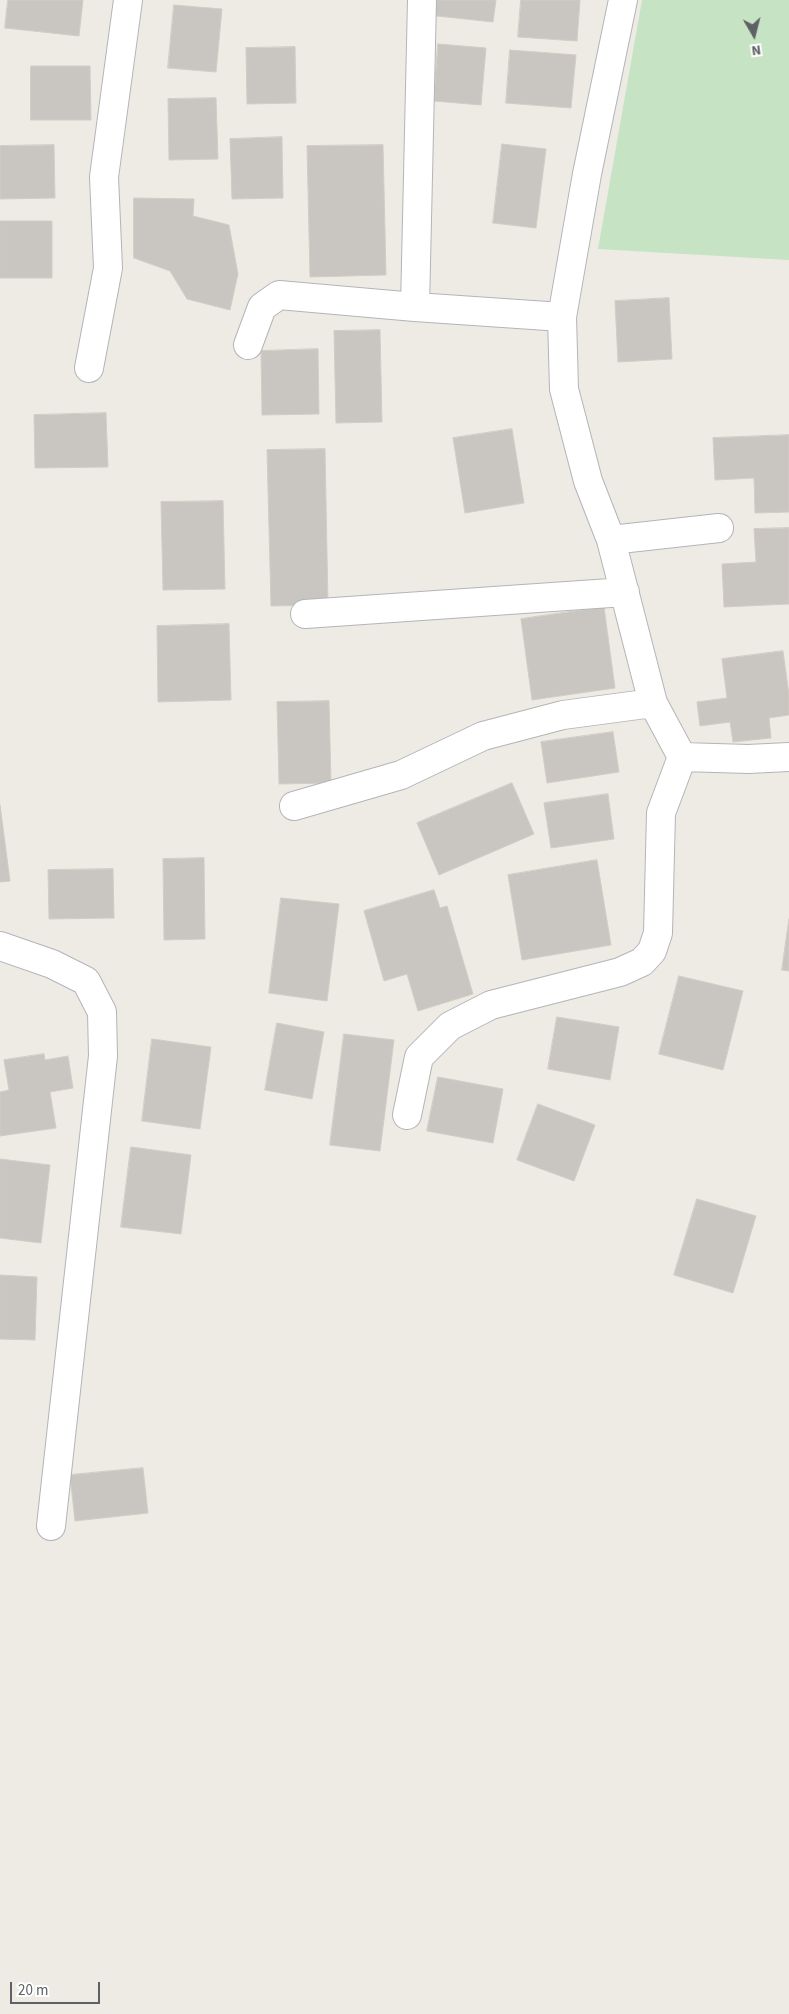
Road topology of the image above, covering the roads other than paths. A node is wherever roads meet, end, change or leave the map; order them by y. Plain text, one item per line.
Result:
1 (128, 0) edge
2 (422, 0) edge
3 (623, 0) edge
4 (415, 308) junction
5 (562, 317) junction
6 (248, 345) dead end
7 (90, 368) dead end
8 (719, 528) dead end
9 (611, 540) junction
10 (625, 592) junction
11 (305, 614) dead end
12 (654, 703) junction
13 (682, 757) junction
14 (789, 757) edge
15 (294, 806) dead end
16 (0, 946) edge
17 (407, 1115) dead end
18 (51, 1526) dead end

1 - 7 street
2 - 4 street
3 - 5 street
4 - 5 street
4 - 6 street
5 - 9 street
8 - 9 street
9 - 10 street
10 - 11 street
10 - 12 street
12 - 13 street
12 - 15 street
13 - 14 street
13 - 17 street
16 - 18 street

